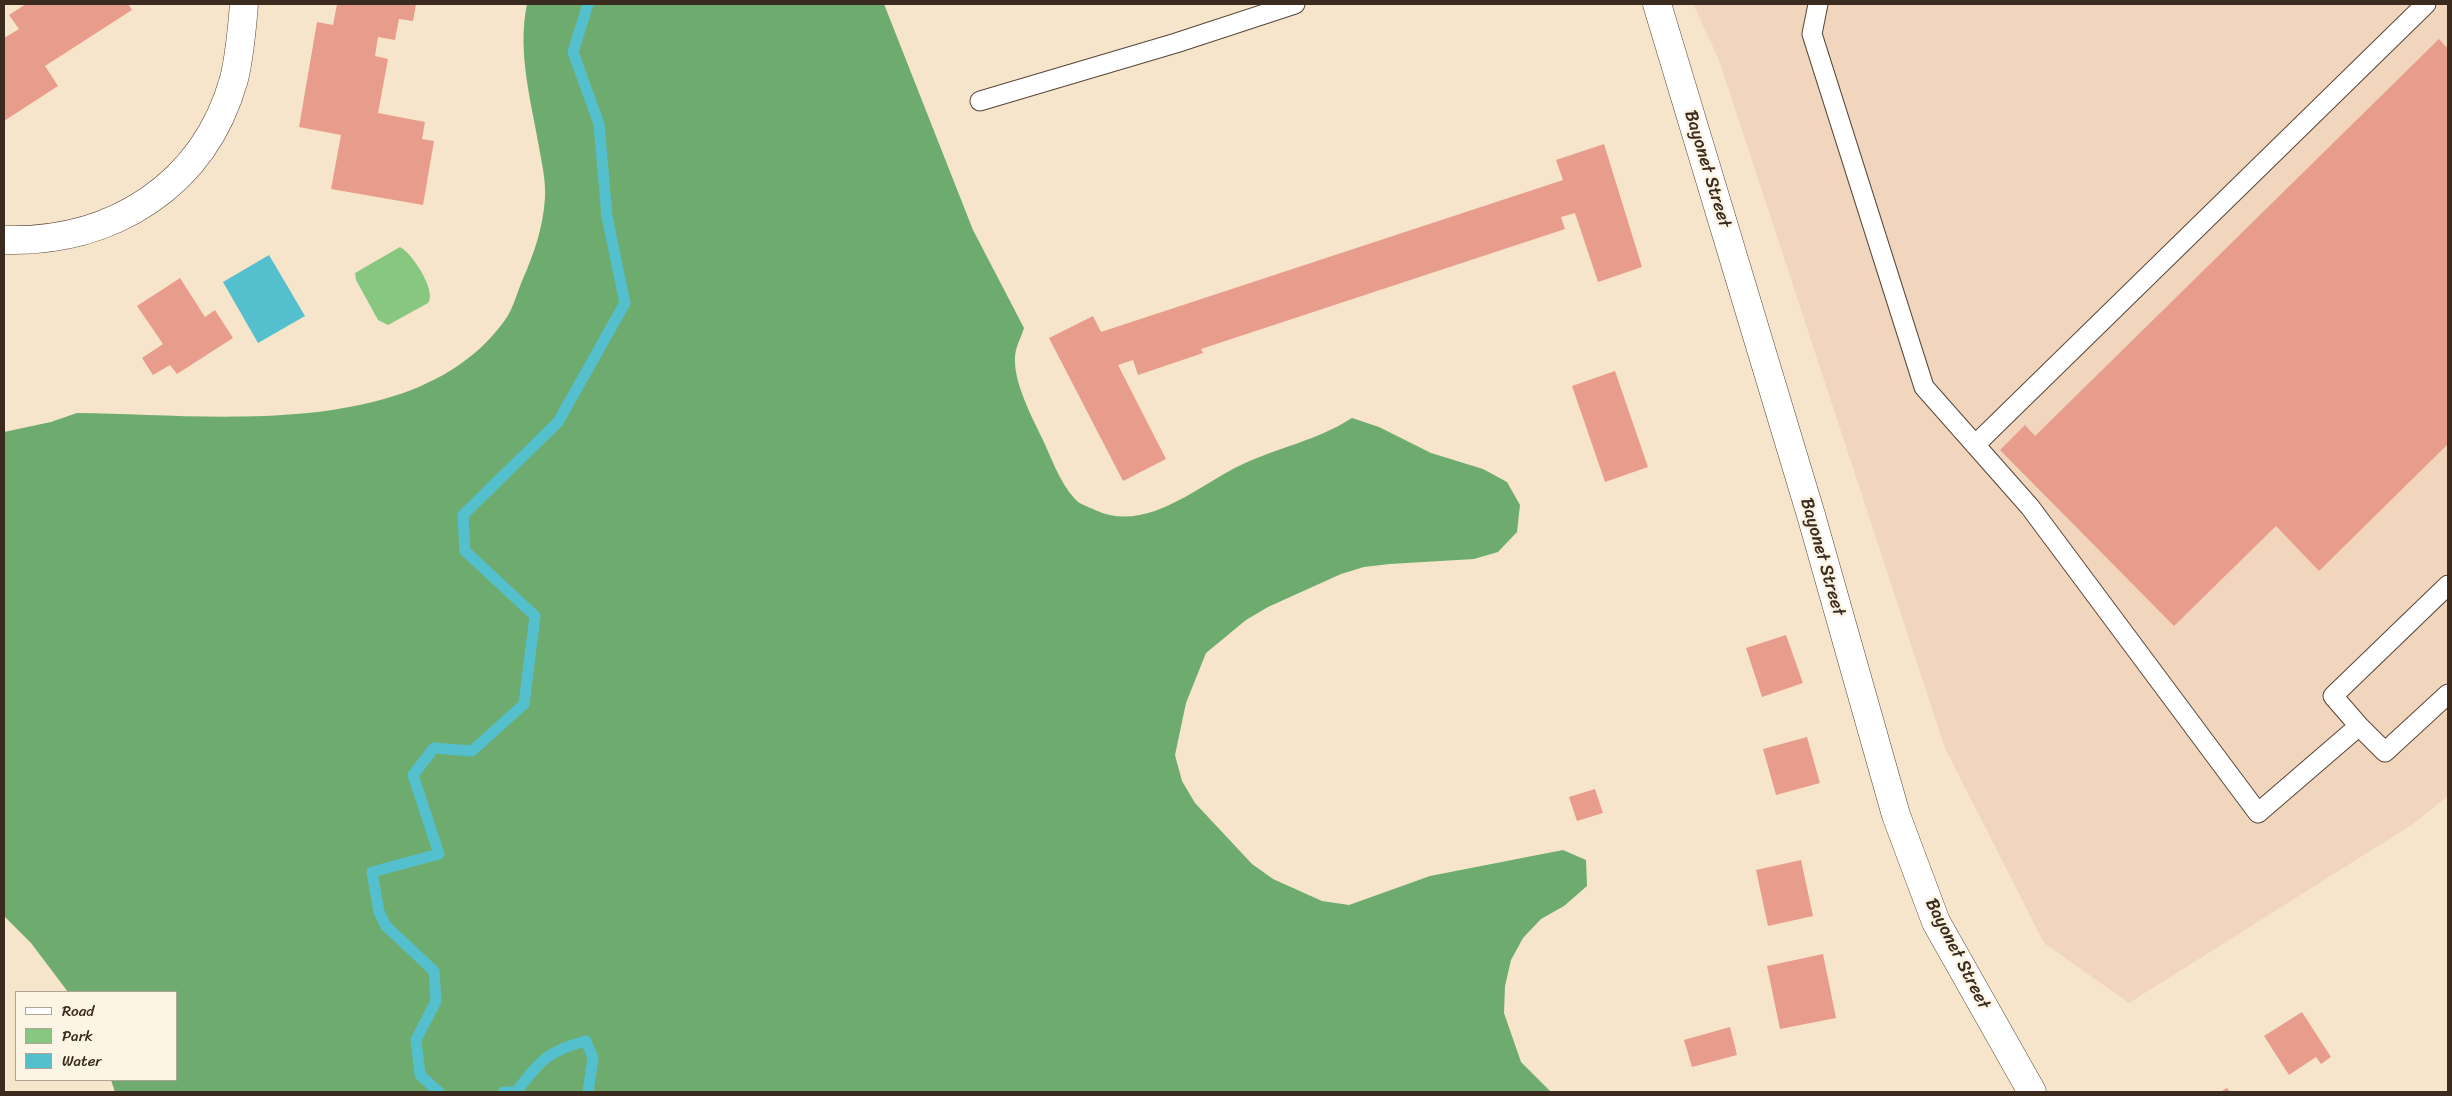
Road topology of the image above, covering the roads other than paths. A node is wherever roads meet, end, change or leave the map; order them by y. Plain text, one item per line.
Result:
1 (244, 4) edge
2 (1295, 4) edge
3 (1657, 4) edge
4 (1818, 4) edge
5 (2426, 4) edge
6 (980, 101) dead end
7 (4, 240) edge
8 (1975, 445) junction
9 (2448, 585) edge
10 (2448, 694) edge
11 (2359, 726) junction
12 (2032, 1092) edge

1 - 7 street
2 - 6 lane
3 - 12 street, Bayonet Street
4 - 8 lane
5 - 8 lane
8 - 11 lane
9 - 11 lane
10 - 11 lane

